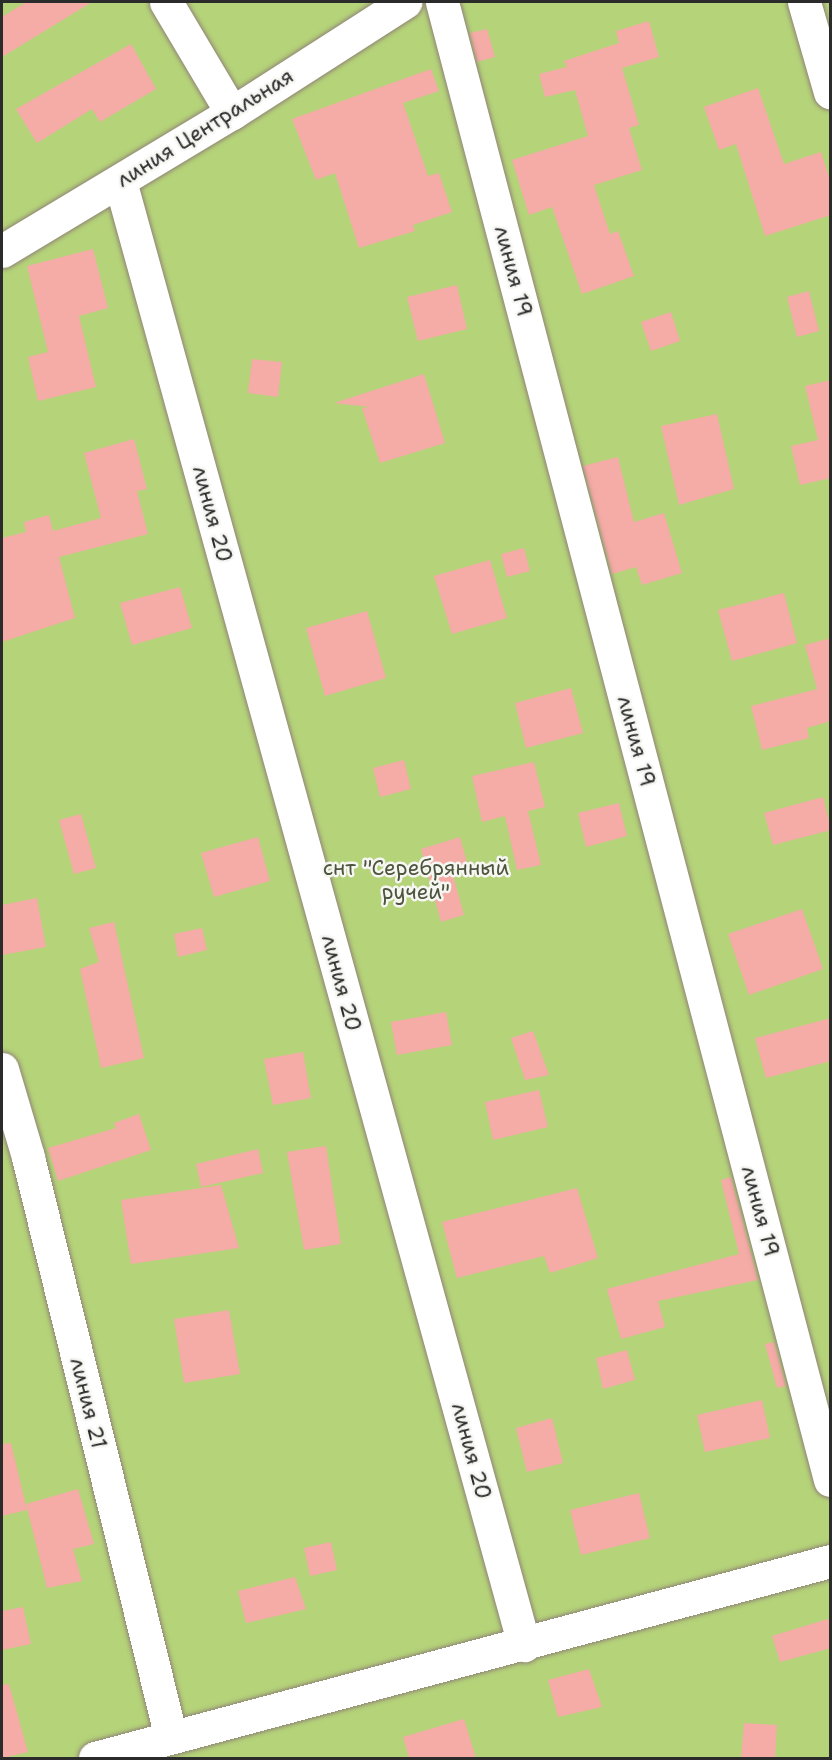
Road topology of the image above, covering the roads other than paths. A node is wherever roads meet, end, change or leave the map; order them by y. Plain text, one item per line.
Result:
1 (166, 2) edge
2 (405, 2) edge
3 (442, 2) edge
4 (804, 2) edge
5 (831, 92) edge
6 (232, 113) junction
7 (120, 181) junction
8 (2, 251) edge
9 (2, 1070) edge
10 (831, 1480) edge
11 (831, 1561) edge
12 (524, 1646) junction
13 (171, 1738) junction
14 (95, 1758) edge

1 - 6 street
2 - 6 street, линия Центральная
3 - 10 street, линия 19
4 - 5 street
6 - 7 street, линия Центральная
7 - 8 street, линия Центральная
7 - 12 street, линия 20
9 - 13 street, линия 21
11 - 12 street
12 - 13 street
13 - 14 street

